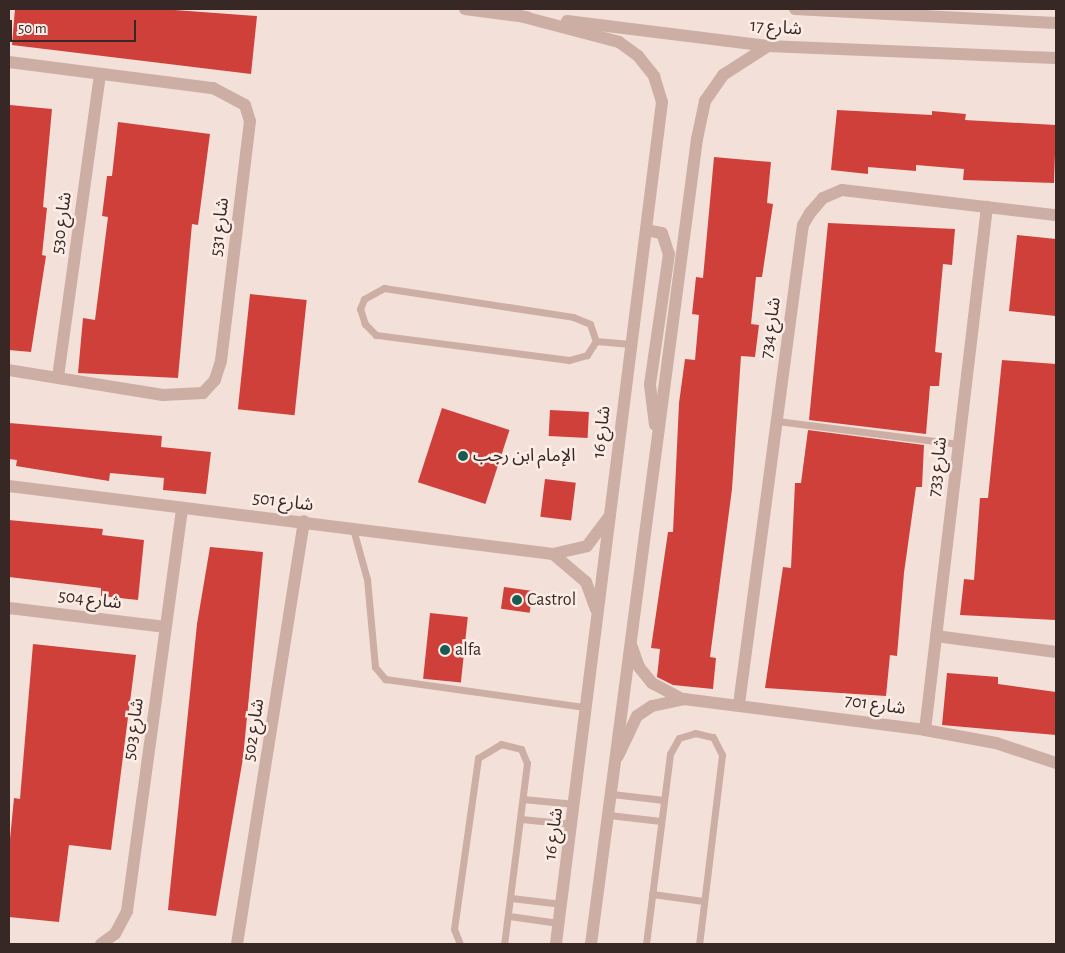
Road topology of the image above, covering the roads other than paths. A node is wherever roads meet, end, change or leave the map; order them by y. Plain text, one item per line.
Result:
1 (465, 9) edge
2 (795, 9) edge
3 (520, 16) junction
4 (1056, 23) edge
5 (768, 46) junction
6 (1056, 58) edge
7 (9, 62) edge
8 (100, 74) junction
9 (987, 207) junction
10 (1056, 215) edge
11 (646, 230) junction
12 (596, 341) junction
13 (631, 344) junction
14 (9, 370) edge
15 (58, 377) junction
16 (777, 421) junction
17 (658, 442) junction
18 (959, 444) junction
19 (9, 486) edge
20 (182, 508) junction
21 (609, 517) junction
22 (304, 521) junction
23 (353, 529) junction
24 (553, 554) junction
25 (9, 608) edge
26 (596, 608) junction
27 (166, 627) junction
28 (936, 636) junction
29 (632, 647) junction
30 (1056, 652) edge
31 (684, 699) junction
32 (739, 704) junction
33 (585, 707) junction
34 (925, 730) junction
35 (618, 756) junction
36 (1056, 763) edge
37 (612, 794) junction
38 (523, 799) junction
39 (664, 800) junction
40 (576, 804) junction
41 (609, 815) junction
42 (521, 819) junction
43 (661, 821) junction
44 (573, 824) junction
45 (652, 894) junction
46 (511, 898) junction
47 (704, 901) junction
48 (562, 904) junction
49 (509, 916) junction
50 (559, 923) junction
51 (101, 944) edge
52 (237, 944) edge
53 (460, 944) edge
54 (504, 944) edge
55 (556, 944) edge
56 (591, 944) edge
57 (646, 944) edge
58 (699, 944) edge

1 - 3 street, شارع 17
2 - 4 street, شارع 17
3 - 5 street, شارع 17
3 - 11 street, شارع 16
5 - 6 street, شارع 17
5 - 17 street
7 - 8 street, شارع 531
8 - 15 street, شارع 530
8 - 15 street, شارع 531
9 - 10 street, شارع 734
9 - 16 street, شارع 734
9 - 18 street, شارع 733
11 - 13 street, شارع 16
11 - 17 street
12 - 12 lane
12 - 13 lane
13 - 21 street, شارع 16
14 - 15 street, شارع 531
16 - 18 lane
16 - 32 street, شارع 734
17 - 29 street
18 - 28 street, شارع 733
19 - 20 street, شارع 501
20 - 22 street, شارع 501
20 - 27 street, شارع 503
21 - 24 street, شارع 501
21 - 26 street, شارع 16
22 - 23 street, شارع 501
22 - 52 street, شارع 502
23 - 24 street, شارع 501
23 - 33 lane
24 - 26 street
25 - 27 street, شارع 504
26 - 33 street, شارع 16
27 - 51 street, شارع 503
28 - 30 street
28 - 34 street, شارع 733
29 - 31 street, شارع 701
29 - 35 street
31 - 32 street, شارع 701
31 - 35 street, شارع 701
32 - 34 street, شارع 701
33 - 40 street, شارع 16
34 - 36 street, شارع 701
35 - 37 street
37 - 39 lane
37 - 41 street
38 - 40 lane
38 - 42 lane
38 - 53 lane
39 - 43 lane
39 - 47 lane
40 - 44 street, شارع 16
41 - 43 lane
41 - 56 street
42 - 44 lane
42 - 46 lane
43 - 45 lane
44 - 48 street, شارع 16
45 - 47 lane
45 - 57 lane
46 - 48 lane
46 - 49 lane
47 - 58 lane
48 - 50 street, شارع 16
49 - 50 lane
49 - 54 lane
50 - 55 street, شارع 16

